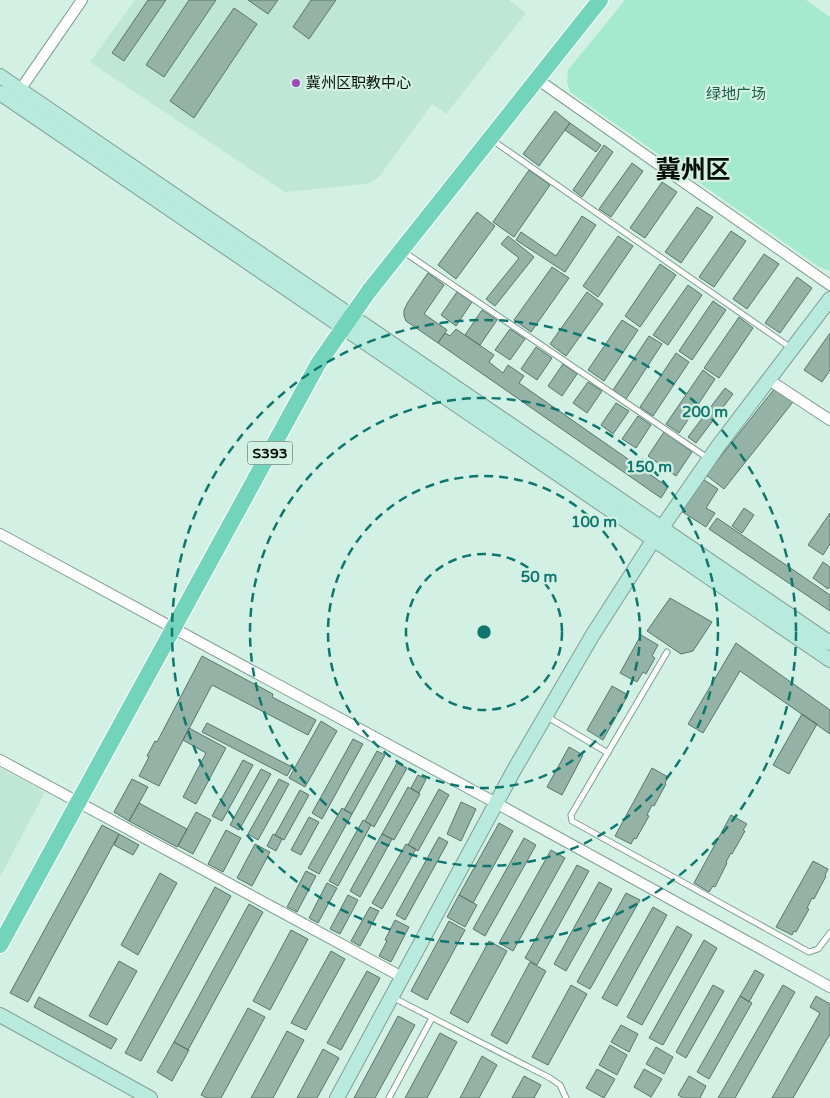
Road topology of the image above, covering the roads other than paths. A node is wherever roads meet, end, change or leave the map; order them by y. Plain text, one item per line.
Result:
1 (82, 0) edge
2 (600, 0) edge
3 (0, 76) edge
4 (537, 79) junction
5 (20, 90) junction
6 (0, 93) edge
7 (490, 138) junction
8 (401, 250) junction
9 (830, 285) edge
10 (830, 299) edge
11 (347, 321) junction
12 (792, 349) junction
13 (769, 380) junction
14 (830, 420) edge
15 (709, 459) junction
16 (0, 534) edge
17 (658, 534) junction
18 (173, 629) junction
19 (830, 643) edge
20 (667, 652) dead end
21 (830, 660) edge
22 (545, 716) junction
23 (608, 753) junction
24 (0, 760) edge
25 (79, 802) junction
26 (496, 803) junction
27 (830, 933) edge
28 (0, 945) edge
29 (402, 977) junction
30 (830, 987) edge
31 (392, 997) junction
32 (0, 1015) edge
33 (432, 1018) junction
34 (150, 1098) edge
35 (337, 1098) edge
36 (389, 1098) edge
37 (566, 1098) edge

1 - 5 street
2 - 4 main road, S393
3 - 5 main road
4 - 7 main road, S393
4 - 9 street
5 - 11 main road
6 - 11 main road
7 - 8 main road, S393
7 - 12 lane
8 - 11 main road, S393
8 - 15 lane
10 - 12 main road
11 - 17 main road
11 - 18 main road, S393
12 - 13 main road
13 - 14 street
13 - 15 main road
15 - 17 main road
16 - 18 street
17 - 19 main road
17 - 21 main road
17 - 22 main road
18 - 25 main road, S393
18 - 26 street
20 - 23 lane
22 - 23 lane
22 - 26 main road
23 - 27 lane
24 - 25 street
25 - 28 main road, S393
25 - 29 street
26 - 29 main road
26 - 30 street
29 - 31 main road
31 - 33 lane
31 - 35 main road
32 - 34 main road
33 - 36 lane
33 - 37 lane

